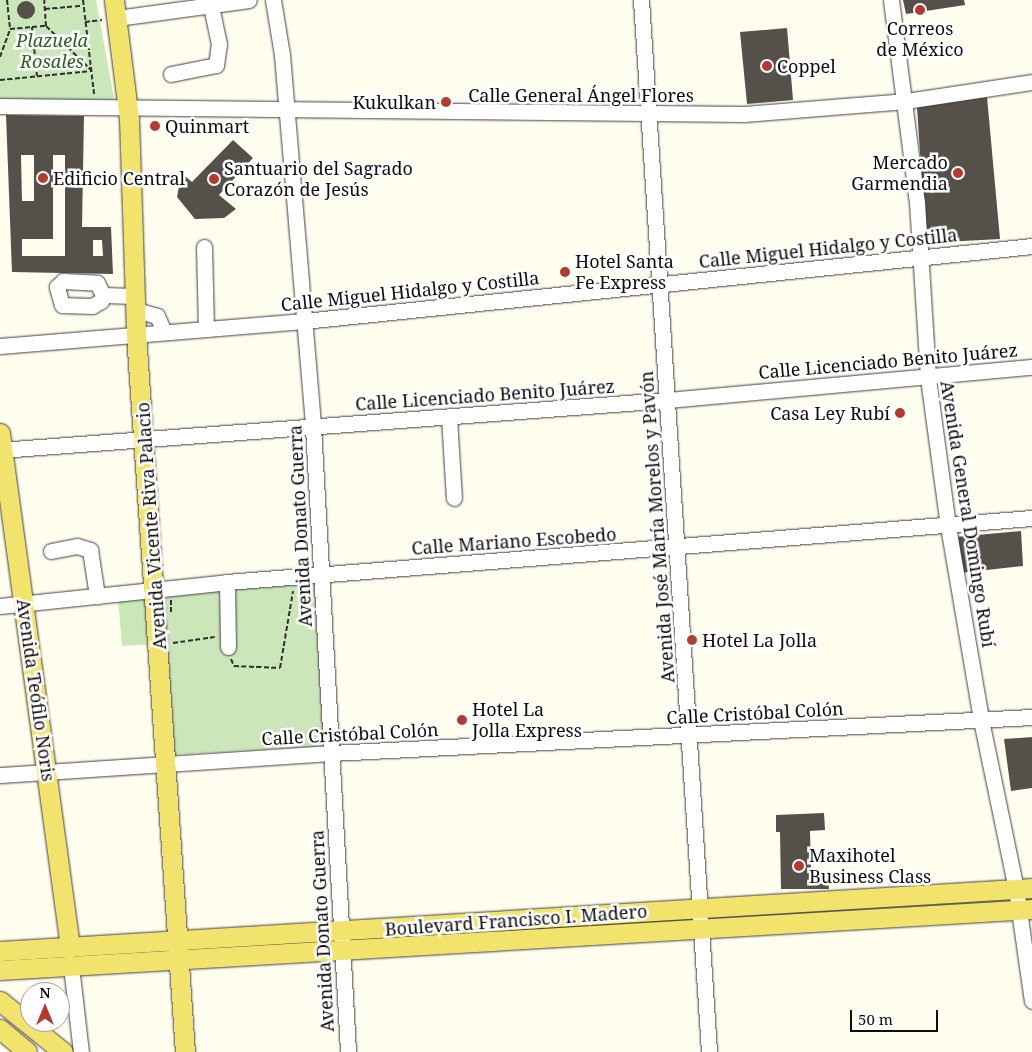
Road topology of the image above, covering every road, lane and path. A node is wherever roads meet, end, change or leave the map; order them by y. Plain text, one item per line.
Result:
1 (7, 0) edge
2 (44, 0) edge
3 (82, 0) edge
4 (249, 0) edge
5 (273, 0) edge
6 (641, 0) edge
7 (891, 0) edge
8 (211, 5) junction
9 (83, 6) junction
10 (45, 9) junction
11 (115, 9) edge
12 (46, 26) junction
13 (32, 27) junction
14 (10, 29) junction
15 (0, 57) edge
16 (92, 71) junction
17 (171, 74) dead end
18 (37, 76) junction
19 (0, 80) edge
20 (1032, 82) edge
21 (906, 101) junction
22 (0, 106) edge
23 (96, 108) junction
24 (128, 109) junction
25 (286, 110) junction
26 (651, 114) junction
27 (1032, 246) edge
28 (204, 247) dead end
29 (921, 257) junction
30 (662, 285) junction
31 (103, 295) dead end
32 (135, 303) junction
33 (304, 321) junction
34 (206, 329) junction
35 (164, 332) junction
36 (136, 334) junction
37 (0, 346) edge
38 (1032, 367) edge
39 (928, 378) junction
40 (667, 400) junction
41 (449, 417) junction
42 (313, 427) junction
43 (145, 438) junction
44 (1, 444) edge
45 (454, 498) dead end
46 (1032, 518) edge
47 (948, 526) junction
48 (678, 547) junction
49 (51, 551) dead end
50 (321, 574) junction
51 (296, 576) junction
52 (227, 582) junction
53 (163, 589) junction
54 (97, 596) junction
55 (24, 603) junction
56 (0, 606) edge
57 (172, 615) dead end
58 (172, 634) dead end
59 (225, 645) junction
60 (1032, 717) edge
61 (981, 720) junction
62 (688, 735) junction
63 (331, 753) junction
64 (167, 764) junction
65 (47, 773) junction
66 (0, 776) edge
67 (1024, 888) edge
68 (700, 908) junction
69 (1026, 909) edge
70 (702, 929) junction
71 (341, 930) junction
72 (178, 940) junction
73 (70, 947) junction
74 (342, 950) junction
75 (0, 951) edge
76 (179, 960) junction
77 (71, 966) junction
78 (0, 970) edge
79 (0, 1001) edge
80 (1032, 1001) edge
81 (0, 1028) edge
82 (27, 1052) edge
83 (63, 1052) edge
84 (81, 1052) edge
85 (185, 1052) edge
86 (348, 1052) edge
87 (709, 1052) edge

1 - 14 path
2 - 10 path
3 - 9 path
4 - 8 street
5 - 25 street, Avenida Donato Guerra
6 - 26 street, Avenida José María Morelos y Pavón
7 - 21 street, Avenida General Domingo Rubí
8 - 11 street
8 - 17 street
9 - 10 path
9 - 16 path
10 - 12 path
11 - 24 main road, Avenida Vicente Riva Palacio
12 - 13 path
12 - 16 path
13 - 14 path
13 - 18 path
14 - 15 path
16 - 18 path
16 - 23 path
18 - 19 path
20 - 21 street, Calle General Ángel Flores
21 - 26 street, Calle General Ángel Flores
21 - 29 street, Avenida General Domingo Rubí
22 - 23 street, Calle General Ángel Flores
23 - 24 street, Calle General Ángel Flores
24 - 25 street, Calle General Ángel Flores
24 - 32 main road, Avenida Vicente Riva Palacio
25 - 26 street, Calle General Ángel Flores
25 - 33 street, Avenida Donato Guerra
26 - 30 street, Avenida José María Morelos y Pavón
27 - 29 street, Calle Miguel Hidalgo y Costilla
28 - 34 street
29 - 30 street, Calle Miguel Hidalgo y Costilla
29 - 39 street, Avenida General Domingo Rubí
30 - 33 street, Calle Miguel Hidalgo y Costilla
30 - 40 street, Avenida José María Morelos y Pavón
31 - 32 street
32 - 35 street
32 - 36 main road, Avenida Vicente Riva Palacio
33 - 34 street, Calle Miguel Hidalgo y Costilla
33 - 42 street, Avenida Donato Guerra
34 - 35 street, Calle Miguel Hidalgo y Costilla
35 - 36 street, Calle Miguel Hidalgo y Costilla
36 - 37 street, Calle Miguel Hidalgo y Costilla
36 - 43 main road, Avenida Vicente Riva Palacio
38 - 39 street, Calle Licenciado Benito Juárez
39 - 40 street, Calle Licenciado Benito Juárez
39 - 47 street, Avenida General Domingo Rubí
40 - 41 street, Calle Licenciado Benito Juárez
40 - 48 street, Avenida José María Morelos y Pavón
41 - 42 street, Calle Licenciado Benito Juárez
41 - 45 street
42 - 43 street, Calle Licenciado Benito Juárez
42 - 50 street, Avenida Donato Guerra
43 - 44 street, Calle Licenciado Benito Juárez
43 - 53 main road, Avenida Vicente Riva Palacio
44 - 55 main road, Avenida Teófilo Noris
46 - 47 street, Calle Mariano Escobedo
47 - 48 street, Calle Mariano Escobedo
47 - 61 street, Avenida General Domingo Rubí
48 - 50 street, Calle Mariano Escobedo
48 - 62 street, Avenida José María Morelos y Pavón
49 - 54 street
50 - 51 street, Calle Mariano Escobedo
50 - 63 street, Avenida Donato Guerra
51 - 52 street, Calle Mariano Escobedo
51 - 59 path
52 - 53 street, Calle Mariano Escobedo
52 - 59 street
53 - 54 street, Calle Mariano Escobedo
53 - 57 path
53 - 64 main road, Avenida Vicente Riva Palacio
54 - 55 street, Calle Mariano Escobedo
55 - 56 street, Calle Mariano Escobedo
55 - 65 main road, Avenida Teófilo Noris
58 - 59 path
60 - 61 street, Calle Cristóbal Colón
61 - 62 street, Calle Cristóbal Colón
61 - 67 street, Avenida General Domingo Rubí
62 - 63 street, Calle Cristóbal Colón
62 - 68 street, Avenida José María Morelos y Pavón
63 - 64 street, Calle Cristóbal Colón
63 - 71 street, Avenida Donato Guerra
64 - 65 street, Calle Cristóbal Colón
64 - 72 main road, Avenida Vicente Riva Palacio
65 - 66 street, Calle Cristóbal Colón
65 - 73 main road, Avenida Teófilo Noris
67 - 68 main road, Boulevard Francisco I. Madero
67 - 69 street, Avenida General Domingo Rubí
68 - 70 street, Avenida José María Morelos y Pavón
68 - 71 main road, Boulevard Francisco I. Madero
69 - 70 main road, Boulevard Francisco I. Madero
69 - 80 street, Avenida General Domingo Rubí
70 - 74 main road, Boulevard Francisco I. Madero
70 - 87 street, Avenida José María Morelos y Pavón
71 - 72 main road, Boulevard Francisco I. Madero
71 - 74 street, Avenida Donato Guerra
72 - 73 main road, Boulevard Francisco I. Madero
72 - 76 main road, Avenida Vicente Riva Palacio
73 - 75 main road, Boulevard Francisco I. Madero
74 - 76 main road, Boulevard Francisco I. Madero
74 - 86 street, Avenida Donato Guerra
76 - 77 main road, Boulevard Francisco I. Madero
76 - 85 main road, Avenida Vicente Riva Palacio
77 - 78 main road, Boulevard Francisco I. Madero
77 - 84 street
79 - 83 main road
81 - 82 main road

